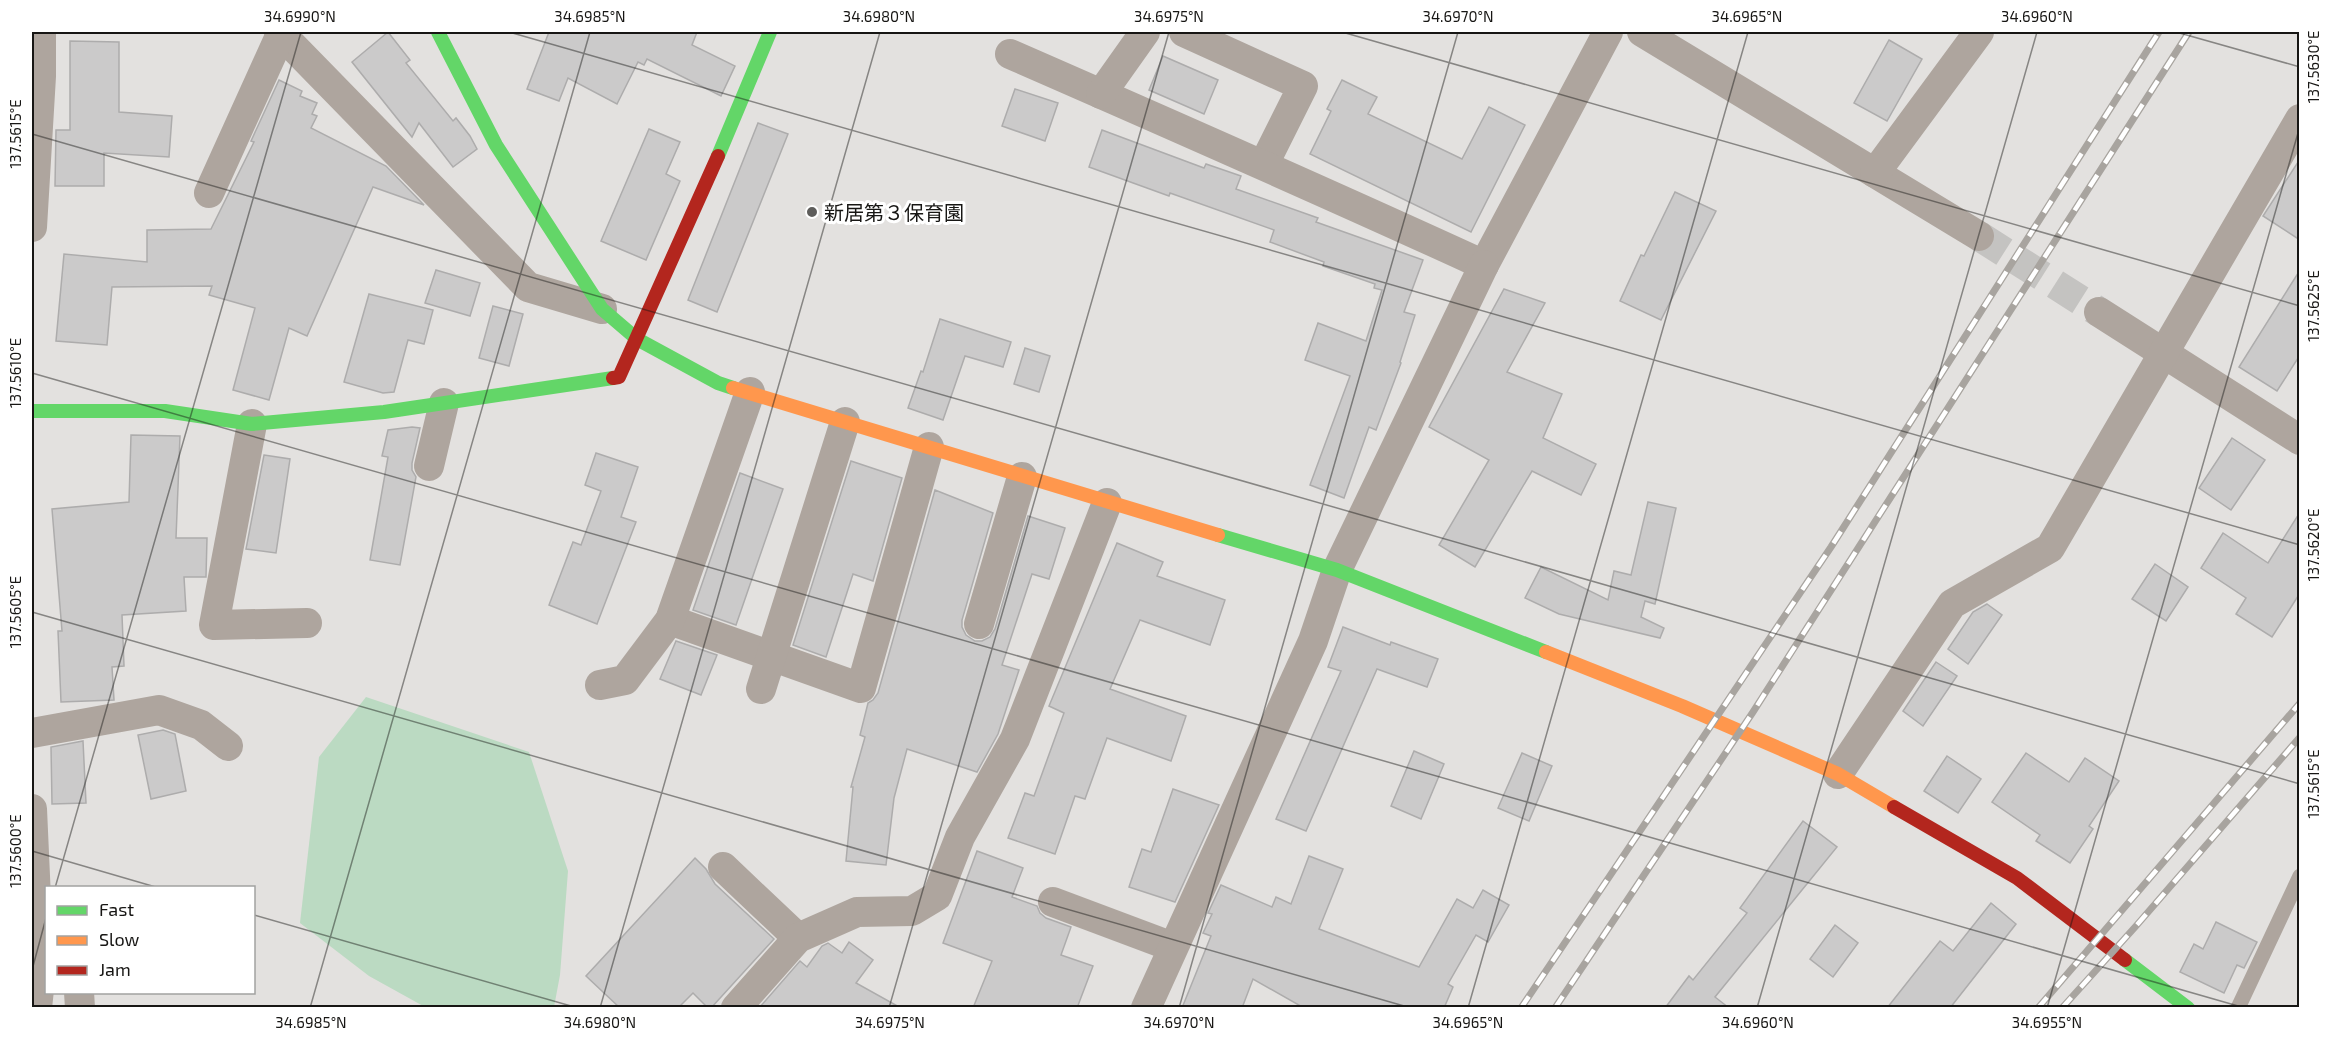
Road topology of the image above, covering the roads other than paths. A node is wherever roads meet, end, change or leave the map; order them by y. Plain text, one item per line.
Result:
1 (40, 32) edge
2 (438, 32) edge
3 (770, 32) edge
4 (1145, 32) edge
5 (1184, 32) edge
6 (1608, 32) edge
7 (1642, 32) edge
8 (1979, 32) edge
9 (280, 33) edge
10 (1010, 54) dead end
11 (1101, 94) junction
12 (2300, 119) edge
13 (1264, 164) junction
14 (1875, 173) junction
15 (209, 193) dead end
16 (32, 227) edge
17 (1979, 236) tunnel mouth
18 (1484, 265) junction
19 (602, 309) junction
20 (2098, 312) tunnel mouth
21 (638, 339) junction
22 (2163, 355) junction
23 (750, 392) junction
24 (444, 403) junction
25 (32, 411) edge
26 (845, 422) junction
27 (252, 424) junction
28 (2300, 440) edge
29 (929, 447) junction
30 (429, 466) dead end
31 (1022, 477) junction
32 (1107, 503) junction
33 (1336, 570) junction
34 (670, 620) junction
35 (307, 623) dead end
36 (979, 624) dead end
37 (771, 656) junction
38 (600, 685) dead end
39 (761, 689) dead end
40 (32, 733) edge
41 (228, 746) dead end
42 (1838, 774) junction
43 (32, 809) edge
44 (33, 858) edge
45 (723, 867) dead end
46 (2300, 876) edge
47 (1053, 902) dead end
48 (798, 938) junction
49 (45, 944) edge
50 (1173, 947) junction
51 (37, 1008) edge
52 (736, 1008) edge
53 (1146, 1008) edge
54 (2188, 1008) edge
55 (2238, 1008) edge

1 - 16 street
2 - 19 street
3 - 21 street
4 - 11 street
5 - 13 street
6 - 18 street
7 - 14 street
8 - 14 street
9 - 15 street
9 - 19 street
10 - 11 street
11 - 13 street
12 - 22 street
13 - 18 street
14 - 17 street
18 - 33 street
19 - 21 street
20 - 22 street
21 - 23 street
21 - 24 street
22 - 28 street
22 - 42 street
23 - 26 street
23 - 34 street
24 - 27 street
24 - 30 street
25 - 27 street
26 - 29 street
26 - 37 street
27 - 35 street
29 - 31 street
29 - 37 street
31 - 32 street
31 - 36 street
32 - 33 street
32 - 48 street
33 - 42 street
33 - 50 street
34 - 37 street
34 - 38 street
37 - 39 street
40 - 41 street
42 - 54 street
43 - 44 street
44 - 49 street
45 - 48 street
46 - 55 lane
47 - 50 street
48 - 52 street
49 - 51 street
50 - 53 street

